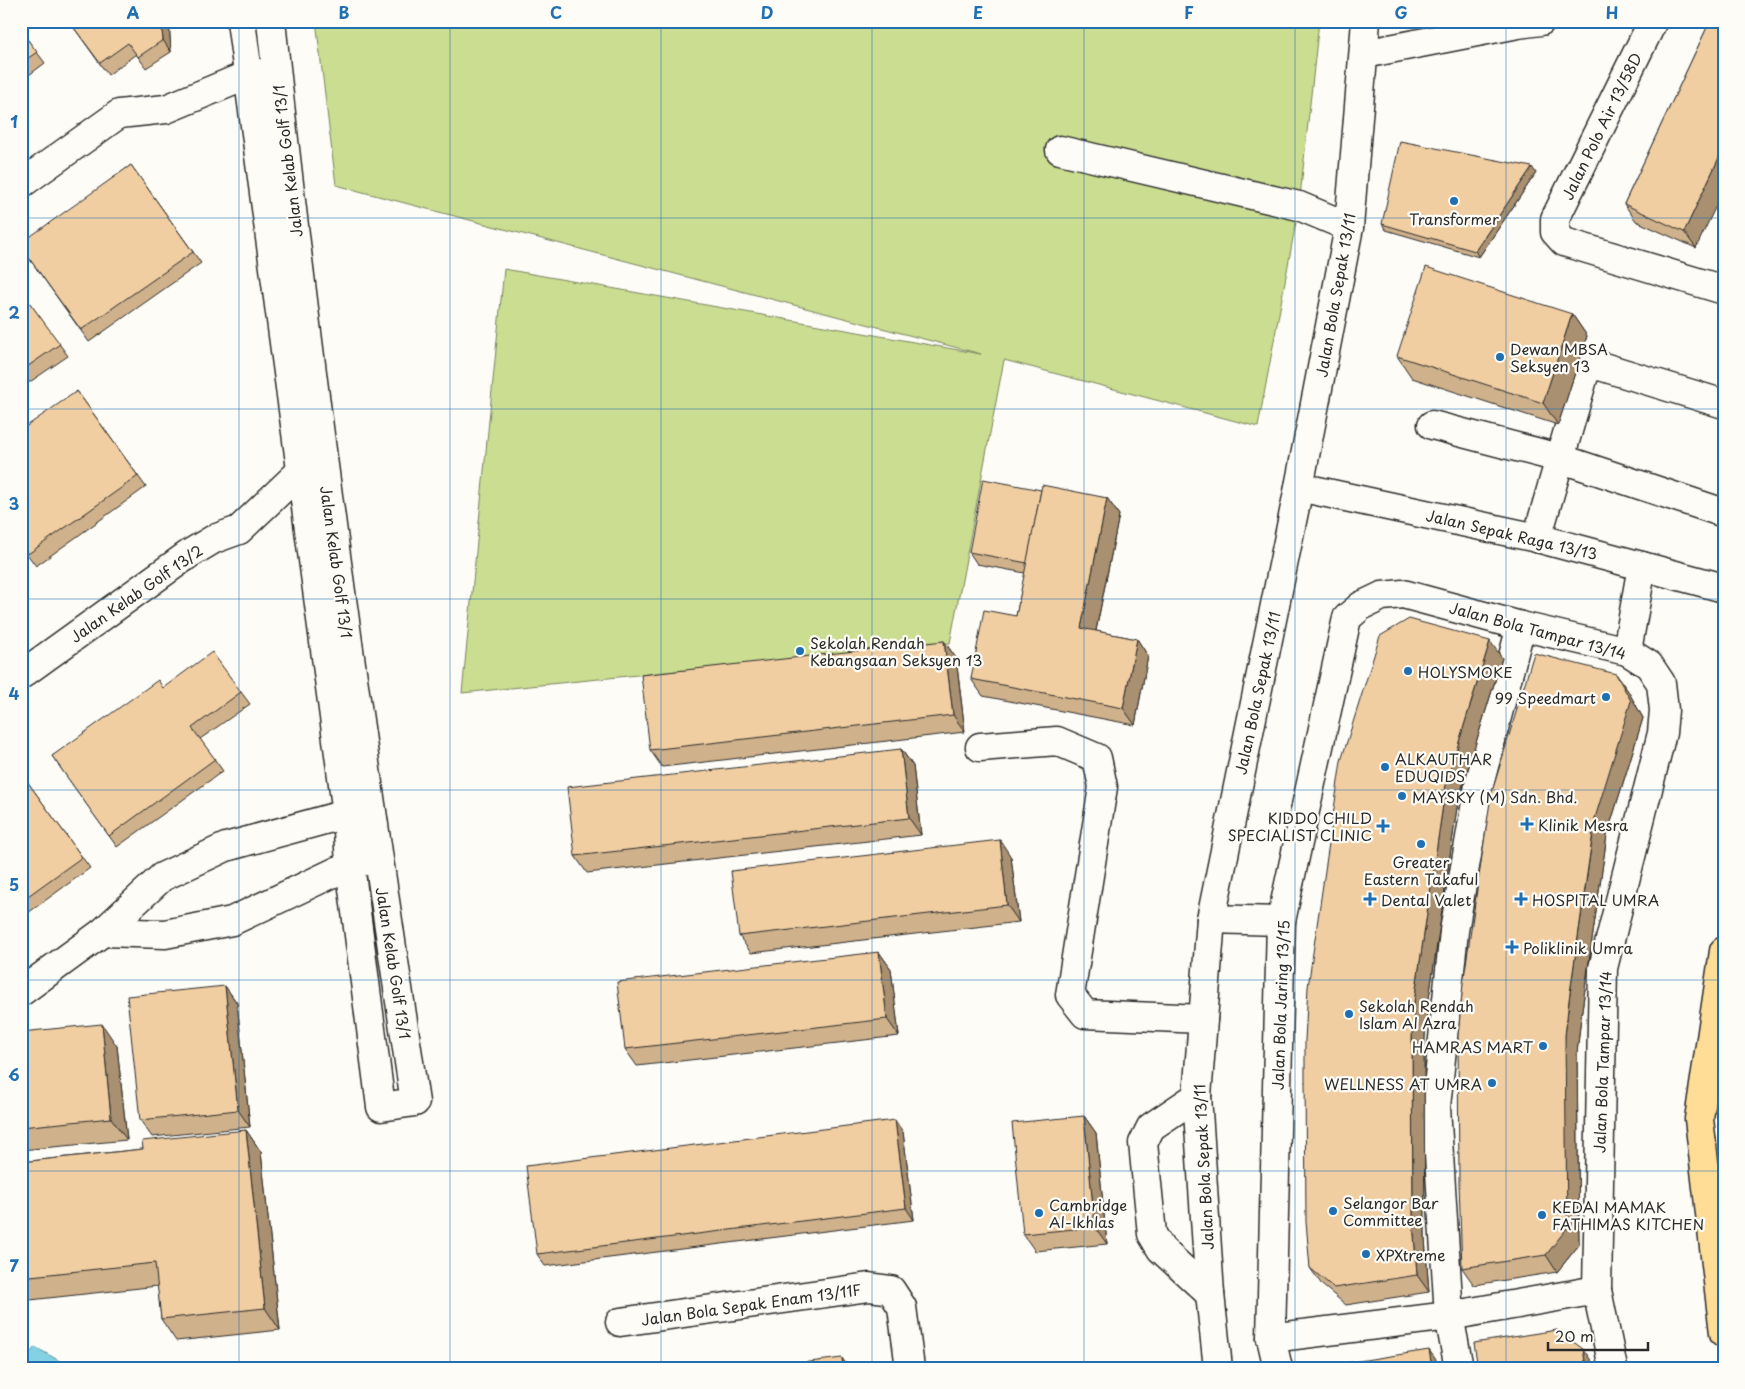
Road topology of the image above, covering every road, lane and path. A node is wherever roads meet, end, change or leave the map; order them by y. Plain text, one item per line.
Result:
1 (241, 21) edge
2 (271, 21) edge
3 (1366, 21) edge
4 (1541, 21) edge
5 (1653, 21) edge
6 (1364, 54) junction
7 (276, 71) junction
8 (248, 75) junction
9 (1060, 150) dead end
10 (21, 184) edge
11 (1349, 227) junction
12 (1724, 290) edge
13 (1724, 404) edge
14 (1432, 425) dead end
15 (1559, 458) junction
16 (312, 468) junction
17 (1300, 487) junction
18 (1724, 512) edge
19 (1537, 538) junction
20 (1642, 566) junction
21 (1724, 588) edge
22 (1347, 618) joint
23 (1521, 626) junction
24 (1627, 651) junction
25 (21, 674) edge
26 (980, 747) dead end
27 (358, 811) junction
28 (378, 856) junction
29 (350, 865) junction
30 (1210, 920) junction
31 (1281, 921) junction
32 (103, 932) junction
33 (1724, 951) edge
34 (21, 992) edge
35 (1203, 1019) junction
36 (1197, 1096) junction
37 (1720, 1270) edge
38 (1597, 1290) junction
39 (1210, 1294) junction
40 (1449, 1316) junction
41 (620, 1322) dead end
42 (1723, 1322) edge
43 (1272, 1338) junction
44 (910, 1368) edge
45 (1218, 1368) edge
46 (1278, 1368) edge
47 (1459, 1368) edge
48 (1613, 1368) edge

1 - 8 street
2 - 7 street, Jalan Kelab Golf 13/1
3 - 6 street, Jalan Bola Sepak 13/11
4 - 6 street
5 - 12 street, Jalan Polo Air 13/58D
6 - 11 street, Jalan Bola Sepak 13/11
7 - 8 street
7 - 16 street, Jalan Kelab Golf 13/1
8 - 10 street
8 - 16 street
9 - 11 street
11 - 17 street, Jalan Bola Sepak 13/11
13 - 15 street
14 - 15 street
15 - 18 street
15 - 19 street
16 - 25 street, Jalan Kelab Golf 13/2
16 - 27 street, Jalan Kelab Golf 13/1
17 - 19 street, Jalan Sepak Raga 13/13
17 - 30 street, Jalan Bola Sepak 13/11
19 - 20 street, Jalan Sepak Raga 13/13
20 - 21 street, Jalan Sepak Raga 13/13
20 - 24 street
22 - 23 street, Jalan Bola Tampar 13/14
22 - 31 street, Jalan Bola Jaring 13/15
23 - 24 street, Jalan Bola Tampar 13/14
23 - 40 street
24 - 38 street, Jalan Bola Tampar 13/14
26 - 35 street
27 - 28 street, Jalan Kelab Golf 13/1
27 - 29 street
27 - 32 street
28 - 29 street
28 - 29 street, Jalan Kelab Golf 13/1
29 - 32 street
30 - 31 street
30 - 35 street, Jalan Bola Sepak 13/11
31 - 43 street, Jalan Bola Jaring 13/15
32 - 34 street
33 - 37 main road
35 - 36 street, Jalan Bola Sepak 13/11
36 - 39 street, Jalan Bola Sepak 13/11
36 - 39 street
37 - 42 main road
38 - 40 street
38 - 48 street, Jalan Bola Tampar 13/14
39 - 45 street, Jalan Bola Sepak 13/11
40 - 43 street
40 - 47 street
41 - 44 street, Jalan Bola Sepak Enam 13/11F
43 - 46 street, Jalan Bola Jaring 13/15

